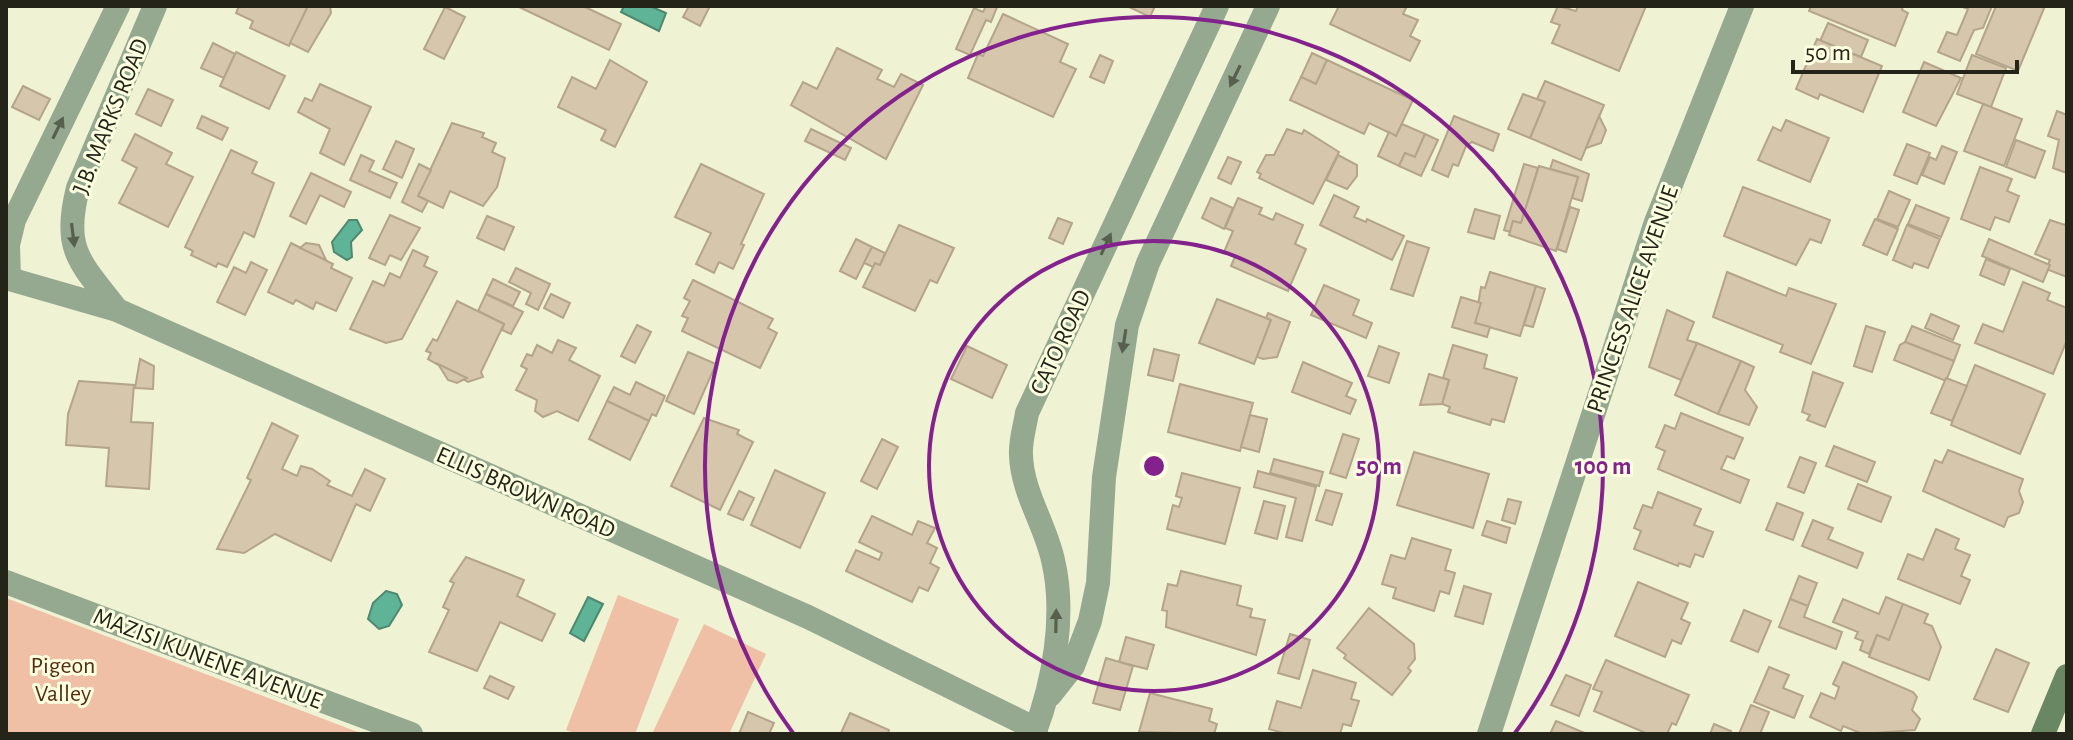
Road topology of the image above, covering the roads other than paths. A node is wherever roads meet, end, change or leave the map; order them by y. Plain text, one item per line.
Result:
1 (118, 6) edge
2 (155, 6) edge
3 (1217, 6) edge
4 (1268, 6) edge
5 (1742, 6) edge
6 (8, 278) edge
7 (117, 310) junction
8 (6, 582) edge
9 (2067, 676) edge
10 (1047, 698) junction
11 (1497, 705) junction
12 (1035, 732) edge
13 (411, 734) edge
14 (1474, 734) edge
15 (1489, 734) edge
16 (2043, 734) edge

6 -> 1 street, J.B. MARKS ROAD
2 -> 7 street, J.B. MARKS ROAD
10 -> 3 street, CATO ROAD
4 -> 10 street, CATO ROAD
5 - 11 street, PRINCESS ALICE AVENUE
6 - 7 street, ELLIS BROWN ROAD
7 - 12 street, ELLIS BROWN ROAD
8 - 13 street, MAZISI KUNENE AVENUE
9 - 16 main road
10 - 12 street, CATO ROAD
11 - 14 street
11 - 15 street, PRINCESS ALICE AVENUE

